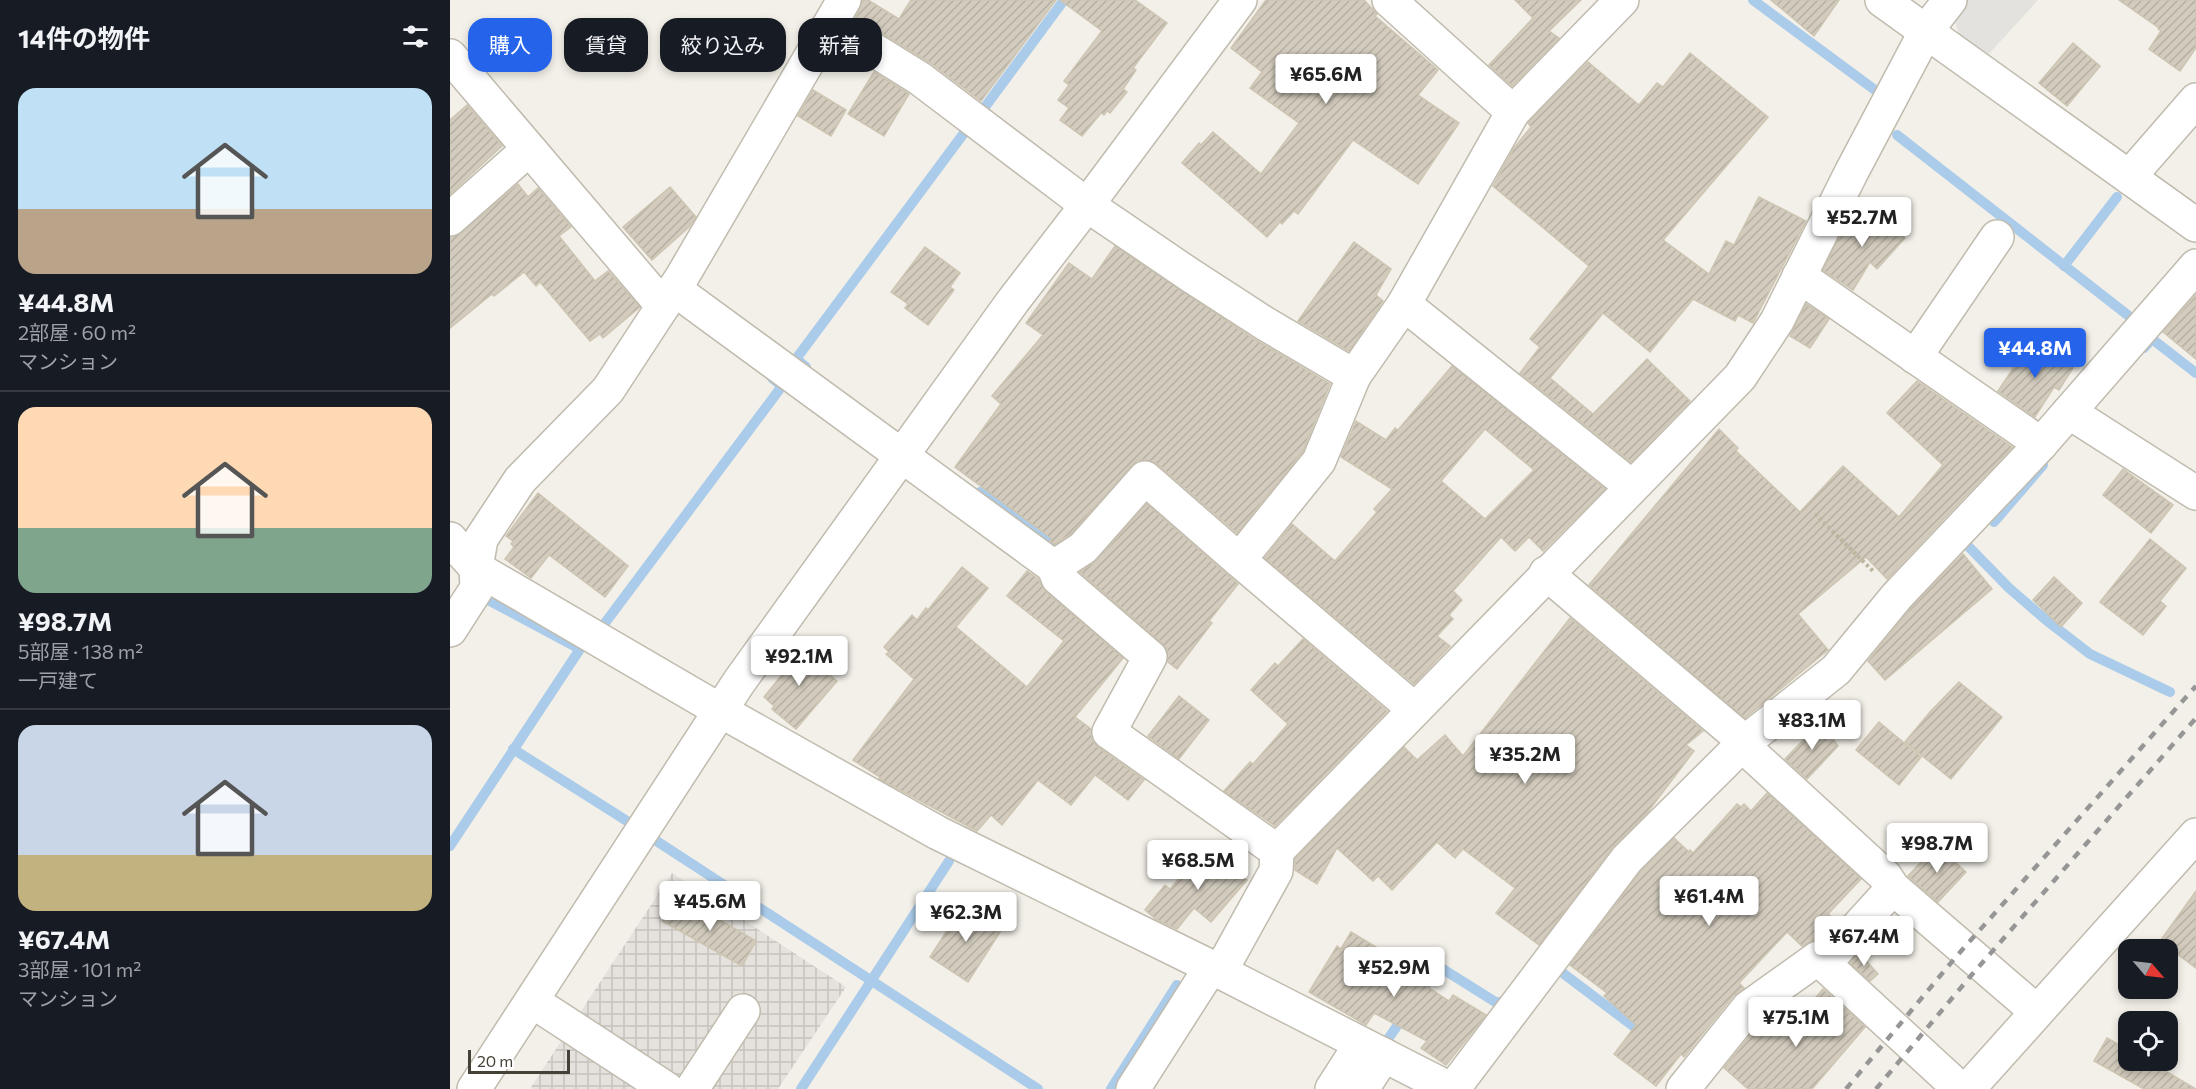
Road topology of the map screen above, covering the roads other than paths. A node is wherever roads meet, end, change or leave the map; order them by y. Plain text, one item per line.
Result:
1 (1240, 0) edge
2 (1389, 0) edge
3 (1622, 0) edge
4 (1882, 0) edge
5 (1950, 0) edge
6 (838, 12) edge
7 (1926, 31) junction
8 (450, 56) edge
9 (2196, 100) edge
10 (1513, 112) junction
11 (529, 149) junction
12 (2129, 177) junction
13 (1088, 205) junction
14 (450, 219) edge
15 (2196, 225) edge
16 (1996, 237) dead end
17 (2196, 266) edge
18 (1799, 276) junction
19 (668, 298) junction
20 (1404, 304) junction
21 (1916, 357) junction
22 (1354, 376) junction
23 (2069, 412) junction
24 (2041, 444) junction
25 (900, 456) junction
26 (1631, 486) junction
27 (2196, 492) edge
28 (450, 539) edge
29 (1239, 560) junction
30 (1054, 567) junction
31 (476, 568) junction
32 (1546, 573) junction
33 (450, 630) edge
34 (1414, 709) junction
35 (721, 711) junction
36 (1744, 744) junction
37 (2196, 835) edge
38 (1277, 851) junction
39 (1893, 888) junction
40 (1824, 964) junction
41 (1216, 970) junction
42 (532, 1001) junction
43 (743, 1011) dead end
44 (2036, 1011) junction
45 (1372, 1049) junction
46 (474, 1089) edge
47 (667, 1089) edge
48 (692, 1089) edge
49 (1133, 1089) edge
50 (1332, 1089) edge
51 (1362, 1089) edge
52 (1452, 1089) edge
53 (1683, 1089) edge
54 (1960, 1089) edge
55 (1968, 1089) edge

1 - 13 street
2 - 10 street
3 - 10 street
4 - 7 street
5 - 7 street
6 - 13 street
6 - 19 street
7 - 12 street
7 - 18 street
8 - 11 street
9 - 12 street
10 - 20 street
11 - 14 street
11 - 19 street
12 - 15 street
13 - 22 street
13 - 25 street
16 - 21 street
17 - 23 street
18 - 21 street
18 - 26 street
19 - 25 street
19 - 31 street
20 - 22 street
20 - 26 street
21 - 24 street
22 - 29 street
23 - 24 street
23 - 27 street
24 - 36 street
25 - 30 street
25 - 35 street
26 - 32 street
28 - 31 street
29 - 30 street
29 - 34 street
30 - 38 street
31 - 33 street
31 - 35 street
32 - 34 street
32 - 36 street
34 - 38 street
35 - 41 street
35 - 42 street
36 - 39 street
36 - 52 street
37 - 44 street
38 - 41 street
39 - 40 street
39 - 44 street
40 - 53 street
40 - 54 street
41 - 45 street
41 - 49 street
42 - 46 street
42 - 47 street
43 - 48 street
44 - 55 street
45 - 50 street
45 - 51 street
45 - 52 street

